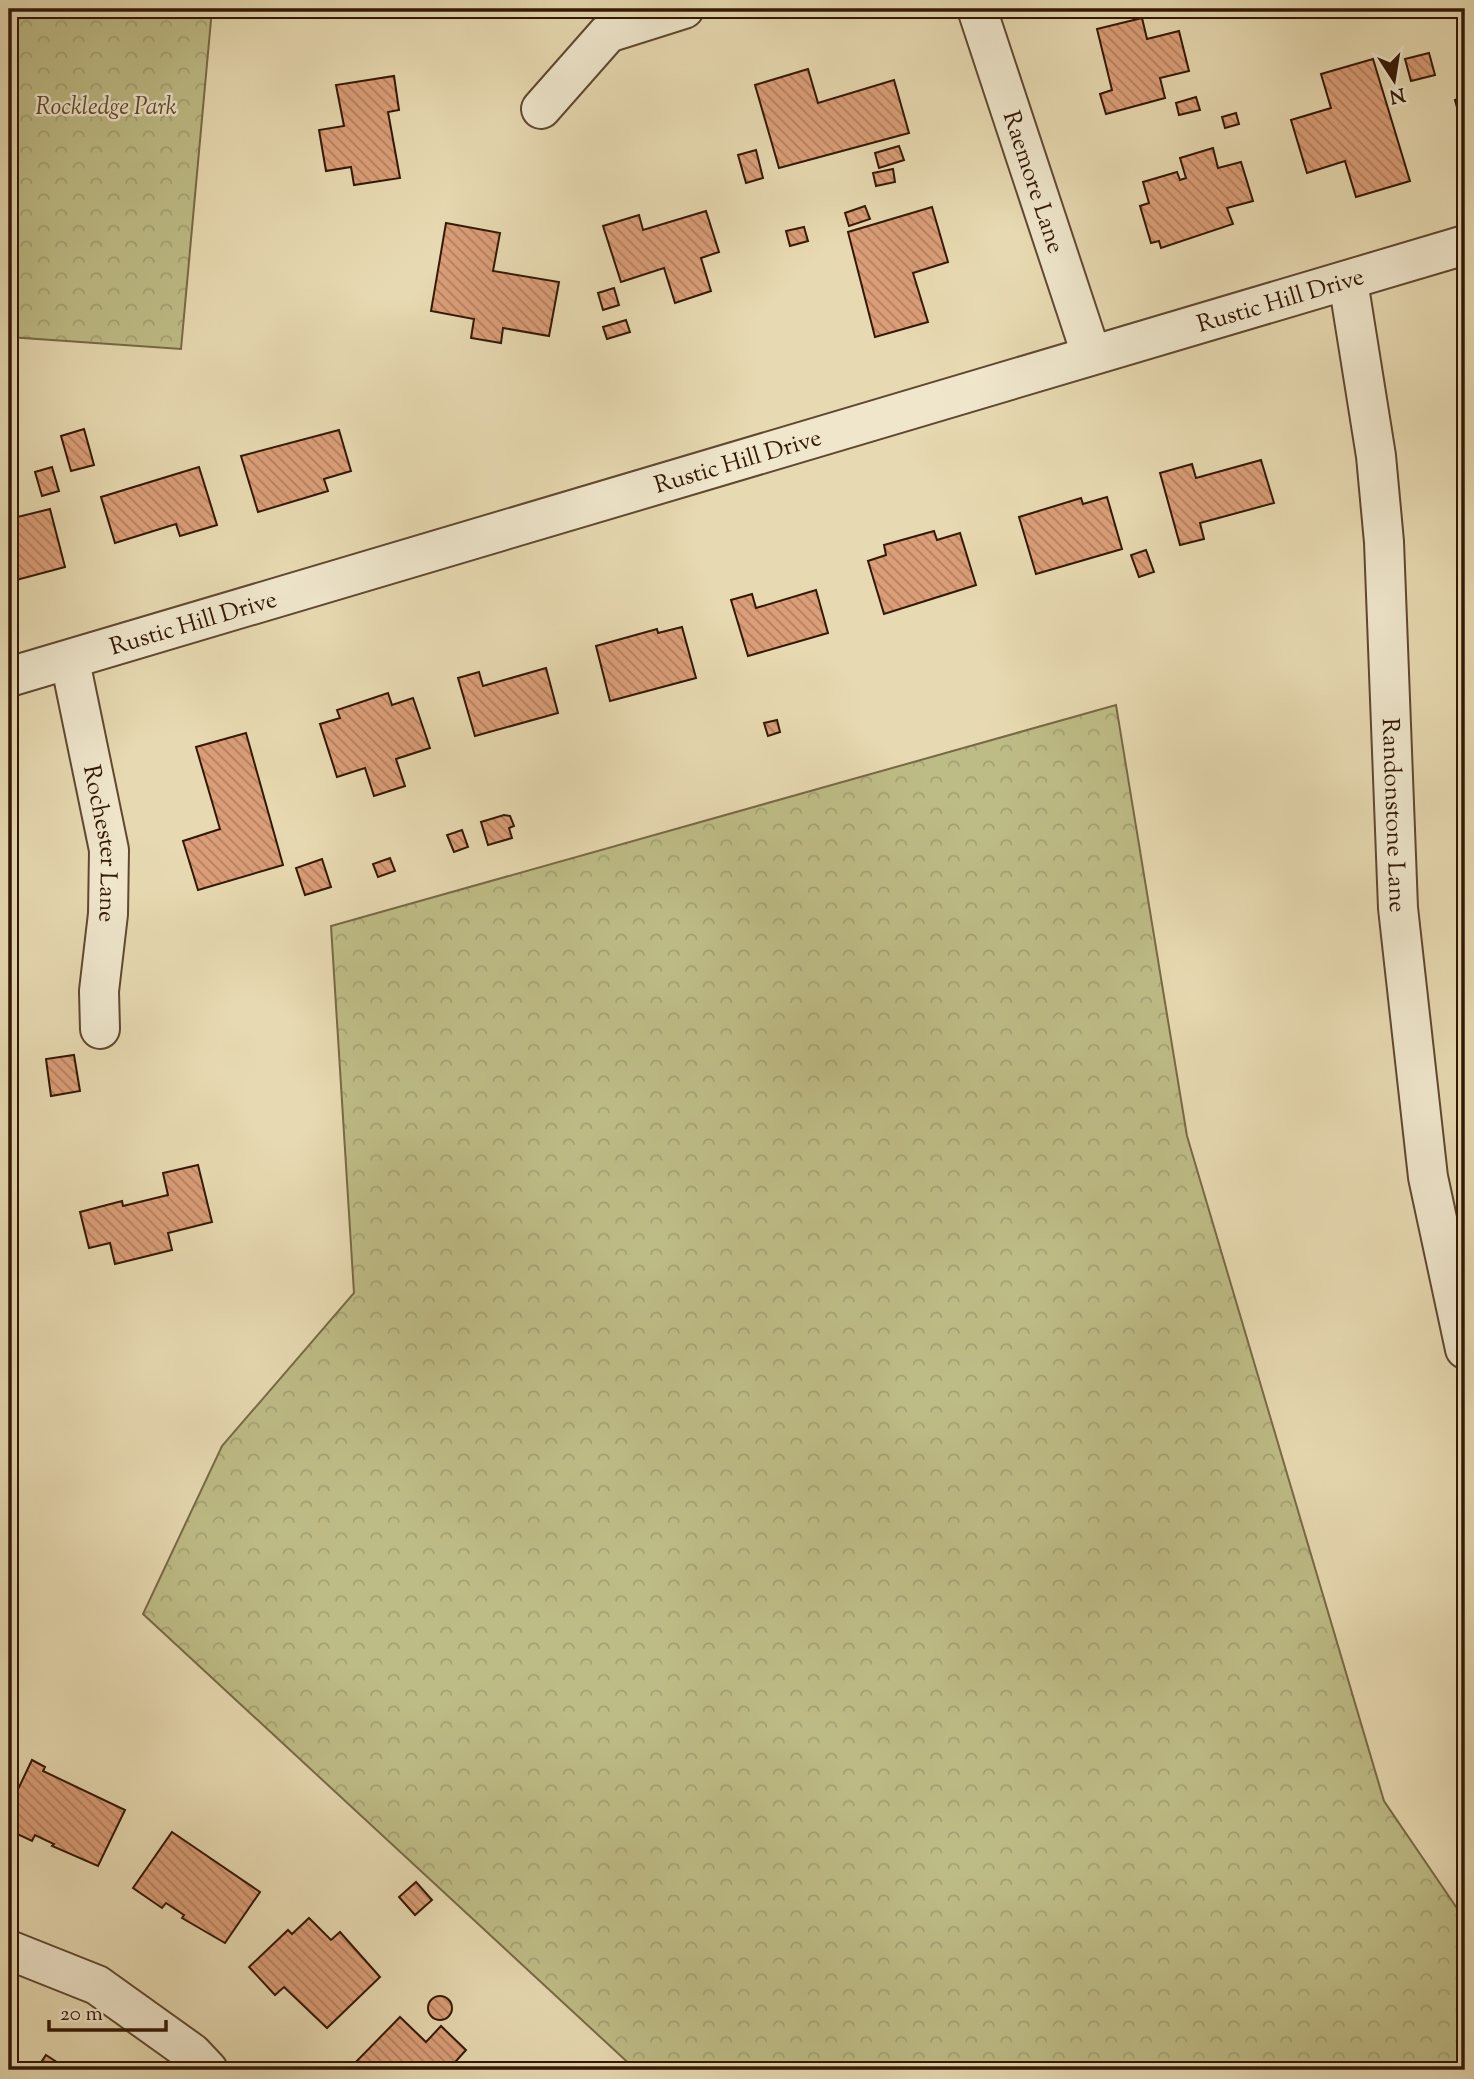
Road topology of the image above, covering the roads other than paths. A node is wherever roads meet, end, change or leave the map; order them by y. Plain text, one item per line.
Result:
1 (684, 9) edge
2 (977, 9) edge
3 (541, 108) dead end
4 (1465, 245) edge
5 (1348, 281) junction
6 (1091, 354) junction
7 (70, 661) junction
8 (9, 677) edge
9 (100, 1028) dead end
10 (1465, 1349) edge
11 (9, 1950) edge
12 (208, 2070) edge

1 - 3 street
2 - 6 street, Raemore Lane
4 - 5 street, Rustic Hill Drive
5 - 6 street, Rustic Hill Drive
5 - 10 street, Randonstone Lane
6 - 7 street, Rustic Hill Drive
7 - 8 street, Rustic Hill Drive
7 - 9 street, Rochester Lane
11 - 12 street

